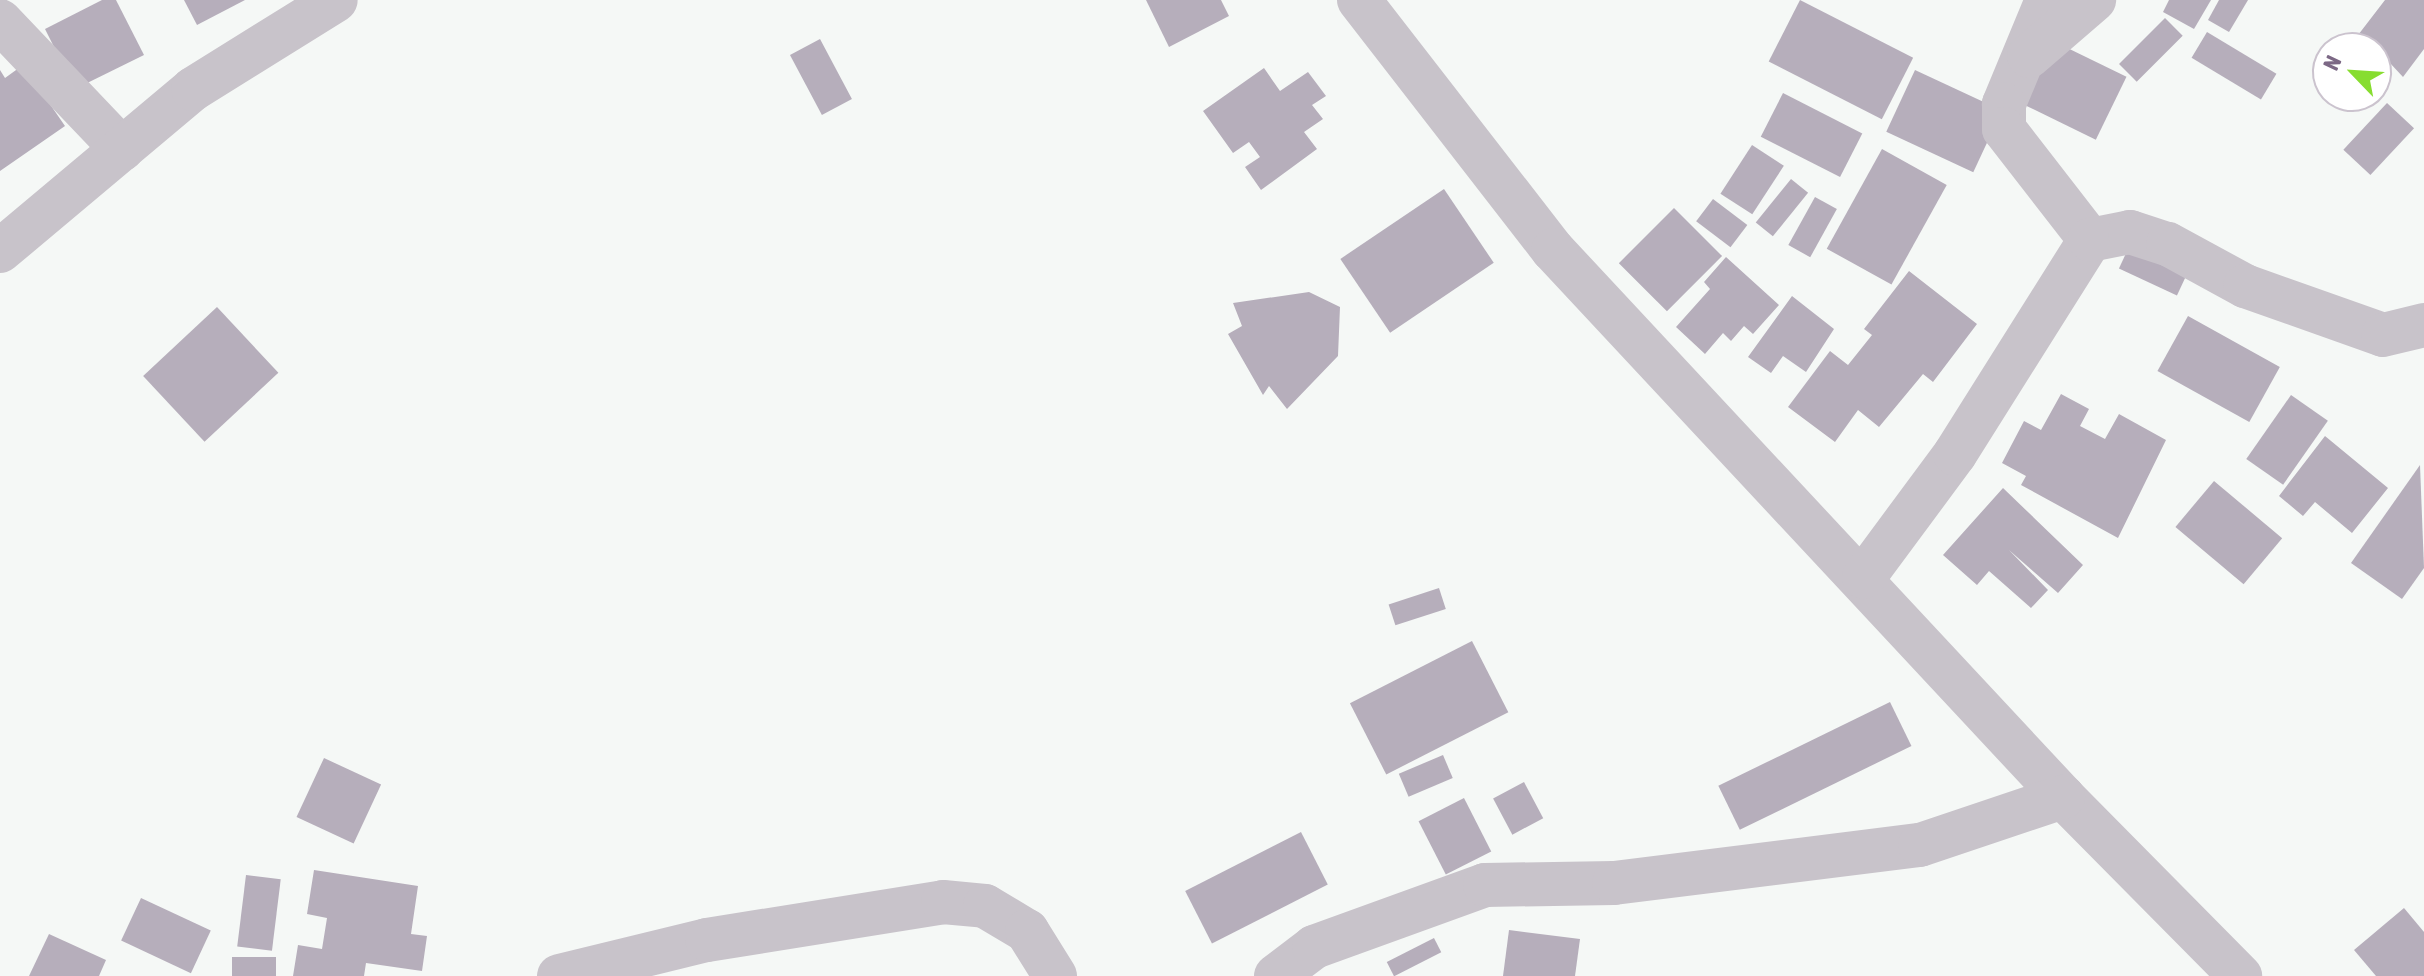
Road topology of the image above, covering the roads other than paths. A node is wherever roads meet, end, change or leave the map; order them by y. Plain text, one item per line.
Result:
1 (336, 0) edge
2 (1359, 0) edge
3 (2047, 0) edge
4 (2094, 0) edge
5 (0, 21) edge
6 (2016, 68) junction
7 (122, 149) junction
8 (2090, 240) junction
9 (0, 251) edge
10 (2424, 325) edge
11 (1864, 577) junction
12 (2063, 797) junction
13 (559, 976) edge
14 (1055, 976) edge
15 (1276, 976) edge
16 (2240, 976) edge

1 - 7 street
2 - 11 street
3 - 6 street
4 - 6 street
5 - 7 street
6 - 8 street
7 - 9 street
8 - 10 street
8 - 11 street
11 - 12 street
12 - 15 street
12 - 16 street
13 - 14 street

